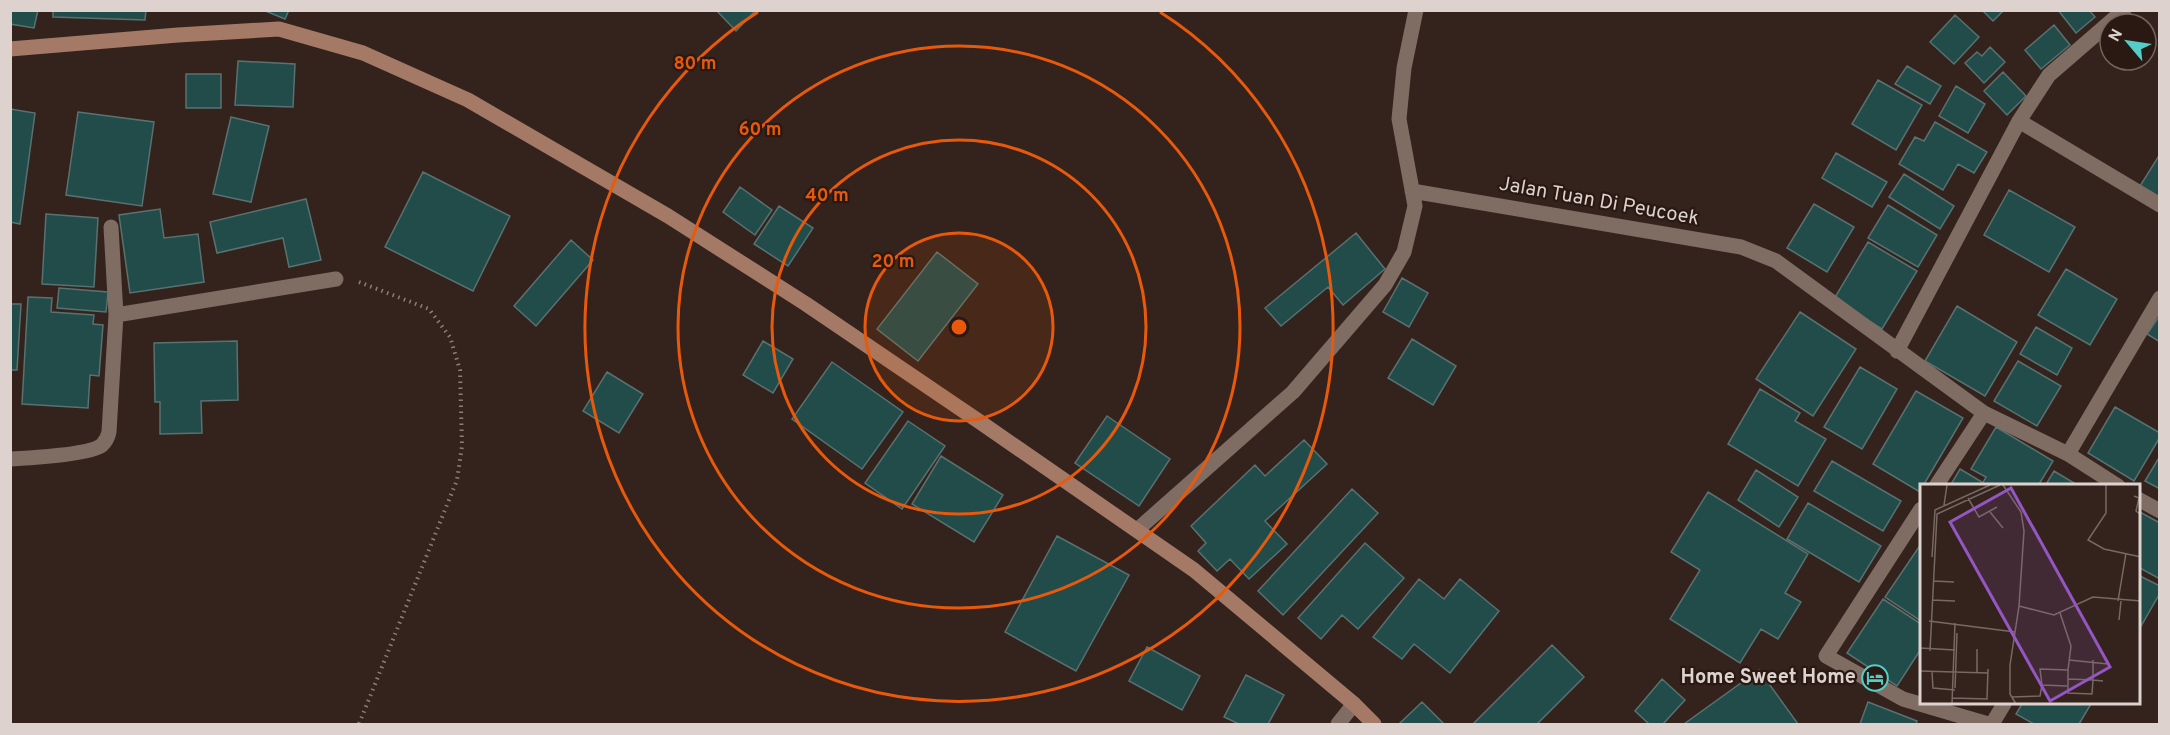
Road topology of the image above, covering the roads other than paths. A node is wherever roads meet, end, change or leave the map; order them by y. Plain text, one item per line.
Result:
1 (1416, 10) edge
2 (2124, 10) edge
3 (10, 49) edge
4 (2019, 121) junction
5 (1412, 191) junction
6 (2160, 205) edge
7 (111, 227) dead end
8 (336, 279) road end
9 (2160, 298) edge
10 (116, 315) junction
11 (1897, 351) junction
12 (1984, 413) junction
13 (2068, 454) junction
14 (10, 459) edge
15 (1937, 484) edge
16 (2115, 484) edge
17 (2140, 500) edge
18 (1920, 511) edge
19 (2160, 511) edge
20 (1137, 530) junction
21 (1354, 704) junction
22 (1920, 704) edge
23 (1924, 705) edge
24 (2003, 705) edge
25 (1338, 724) edge
26 (1374, 724) edge
27 (1990, 724) edge

1 - 5 street
2 - 4 street
3 - 20 main road
4 - 6 street
4 - 11 street
5 - 11 street, Jalan Tuan Di Peucoek
5 - 20 street
7 - 10 street
8 - 10 street
9 - 13 street
10 - 14 street
11 - 12 street, Jalan Tuan Di Peucoek
12 - 13 street, Jalan Tuan Di Peucoek
12 - 15 street
13 - 16 street, Jalan Tuan Di Peucoek
17 - 19 street
18 - 22 street
20 - 21 main road
21 - 25 street
21 - 26 main road
23 - 27 street
24 - 27 street

